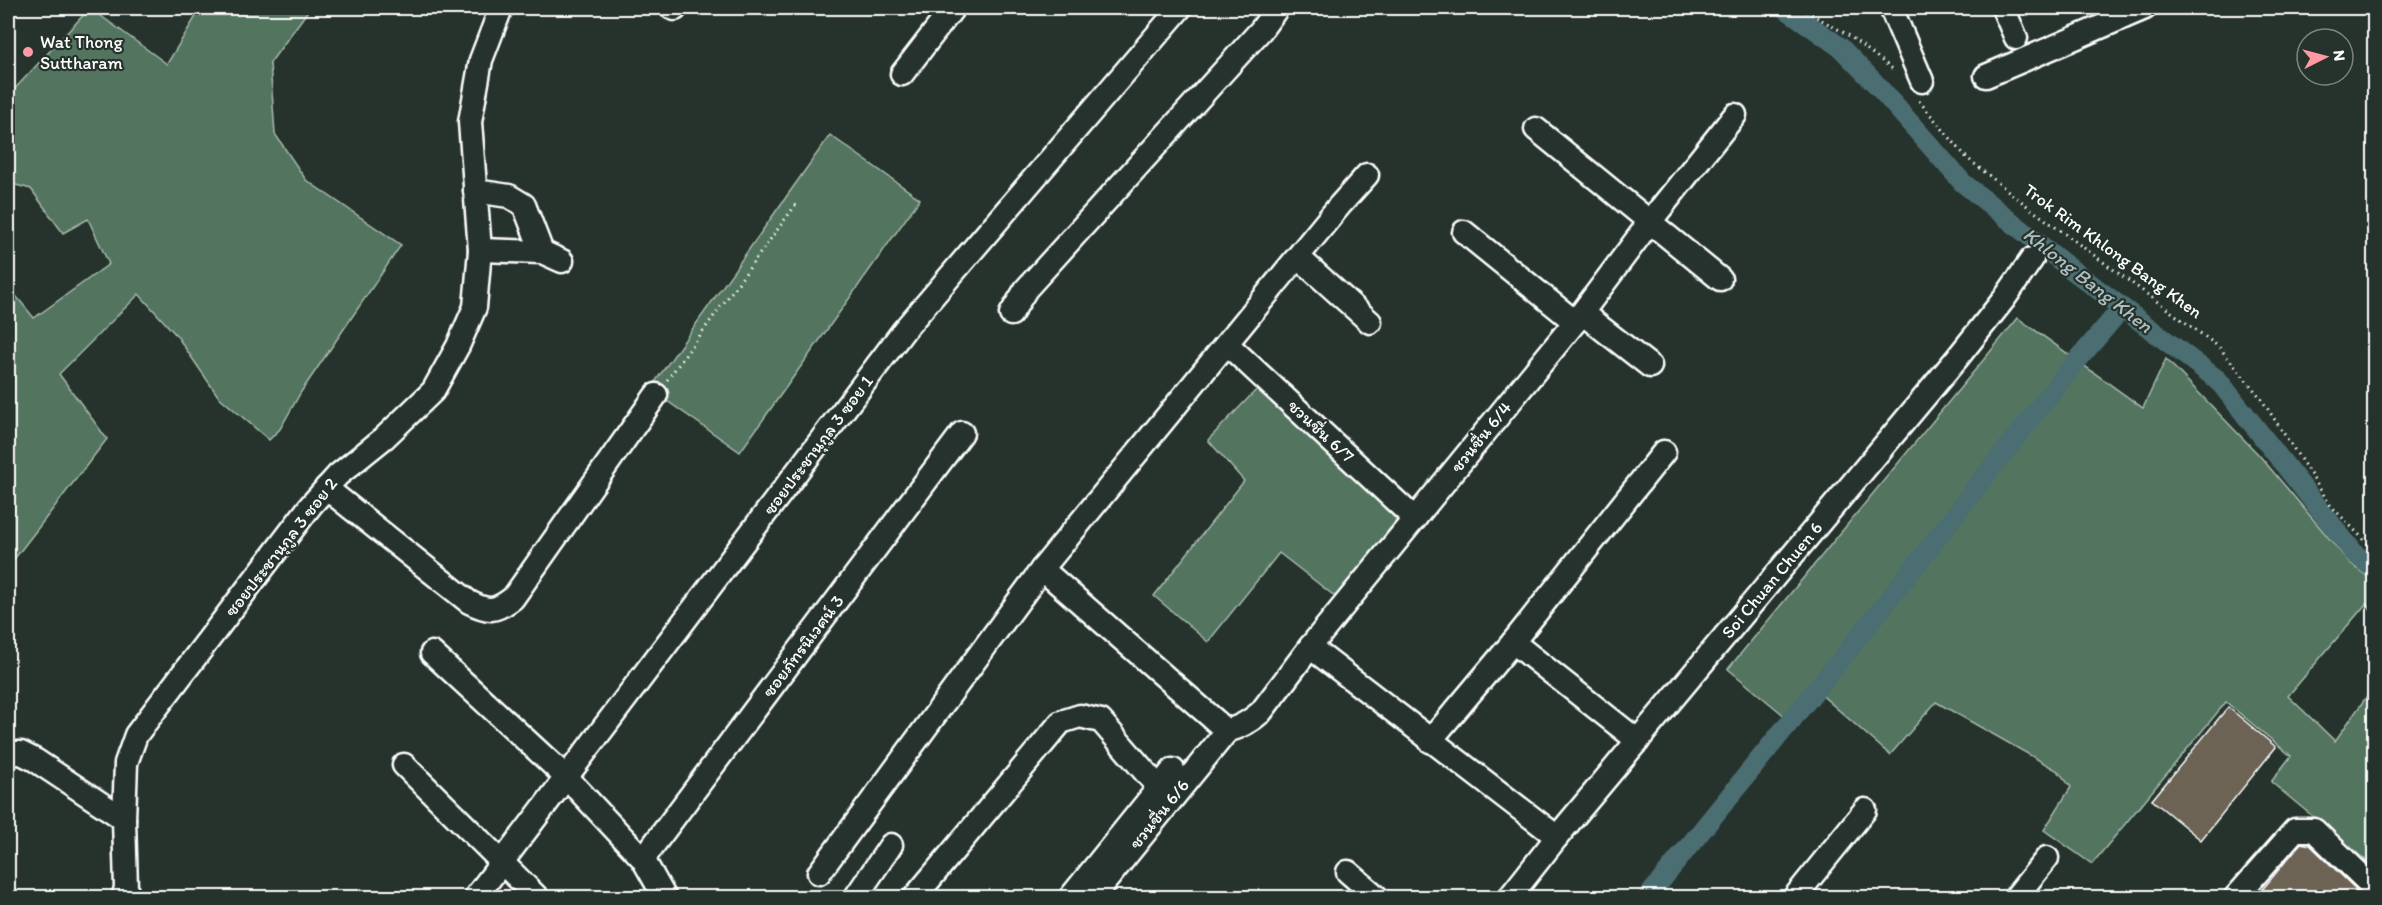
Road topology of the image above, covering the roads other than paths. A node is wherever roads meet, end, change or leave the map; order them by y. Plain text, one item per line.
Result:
1 (501, 8) edge
2 (953, 8) edge
3 (1180, 8) edge
4 (1277, 8) edge
5 (1891, 8) edge
6 (2003, 8) edge
7 (2145, 8) edge
8 (2016, 38) dead end
9 (902, 74) dead end
10 (1986, 76) dead end
11 (1913, 85) road end
12 (1735, 116) dead end
13 (1536, 129) dead end
14 (1367, 175) dead end
15 (475, 191) junction
16 (1649, 223) junction
17 (1464, 232) dead end
18 (480, 250) junction
19 (1298, 257) junction
20 (2032, 259) dead end
21 (1720, 279) dead end
22 (1011, 314) dead end
23 (1579, 318) junction
24 (1370, 322) dead end
25 (1227, 344) junction
26 (1650, 366) dead end
27 (656, 395) road end
28 (962, 433) dead end
29 (1664, 452) dead end
30 (326, 488) junction
31 (1414, 519) junction
32 (1042, 569) junction
33 (1513, 642) junction
34 (1310, 647) junction
35 (432, 653) dead end
36 (1227, 730) junction
37 (1430, 741) junction
38 (1638, 741) junction
39 (8, 757) edge
40 (404, 765) dead end
41 (567, 778) junction
42 (1865, 810) dead end
43 (124, 819) junction
44 (1557, 837) junction
45 (891, 845) dead end
46 (2047, 858) dead end
47 (643, 859) junction
48 (503, 863) junction
49 (1348, 872) dead end
50 (819, 873) dead end
51 (2374, 888) edge
52 (123, 897) edge
53 (475, 897) edge
54 (538, 897) edge
55 (665, 897) edge
56 (855, 897) edge
57 (914, 897) edge
58 (1070, 897) edge
59 (1092, 897) edge
60 (1377, 897) edge
61 (1509, 897) edge
62 (1794, 897) edge
63 (2015, 897) edge
64 (2235, 897) edge

1 - 15 street, ซอยประชานุกูล 3 ซอย 2
2 - 9 street
3 - 41 street, ซอยประชานุกูล 3 ซอย 1
4 - 22 street
5 - 11 street
6 - 8 street
7 - 10 street
12 - 16 street, ชวนชื่น 6/4
13 - 16 street
14 - 19 street
15 - 18 street, ซอยประชานุกูล 3 ซอย 2
15 - 18 street
16 - 21 street
16 - 23 street, ชวนชื่น 6/4
17 - 23 street
18 - 30 street, ซอยประชานุกูล 3 ซอย 2
19 - 24 street
19 - 25 street
20 - 38 street, Soi Chuan Chuen 6
23 - 26 street
23 - 31 street, ชวนชื่น 6/4
25 - 31 street, ชวนชื่น 6/7
25 - 32 street
27 - 30 street
28 - 47 street, ซอยภัทรนิเวศน์ 3
29 - 33 street
30 - 43 street, ซอยประชานุกูล 3 ซอย 2
31 - 34 street, ชวนชื่น 6/4
32 - 36 street
32 - 50 street
33 - 37 street
33 - 38 street
34 - 36 street, ชวนชื่น 6/4
34 - 37 street
35 - 41 street
36 - 59 street, ชวนชื่น 6/6
37 - 44 street
38 - 44 street, Soi Chuan Chuen 6
39 - 43 street
40 - 48 street
41 - 47 street
41 - 48 street, ซอยประชานุกูล 3 ซอย 1
42 - 62 street
43 - 52 street, ซอยประชานุกูล 3 ซอย 2
44 - 61 street, Soi Chuan Chuen 6
45 - 56 street
46 - 63 street
47 - 55 street
48 - 53 street, ซอยประชานุกูล 3 ซอย 1
48 - 54 street
49 - 60 street
51 - 64 street
57 - 58 street

